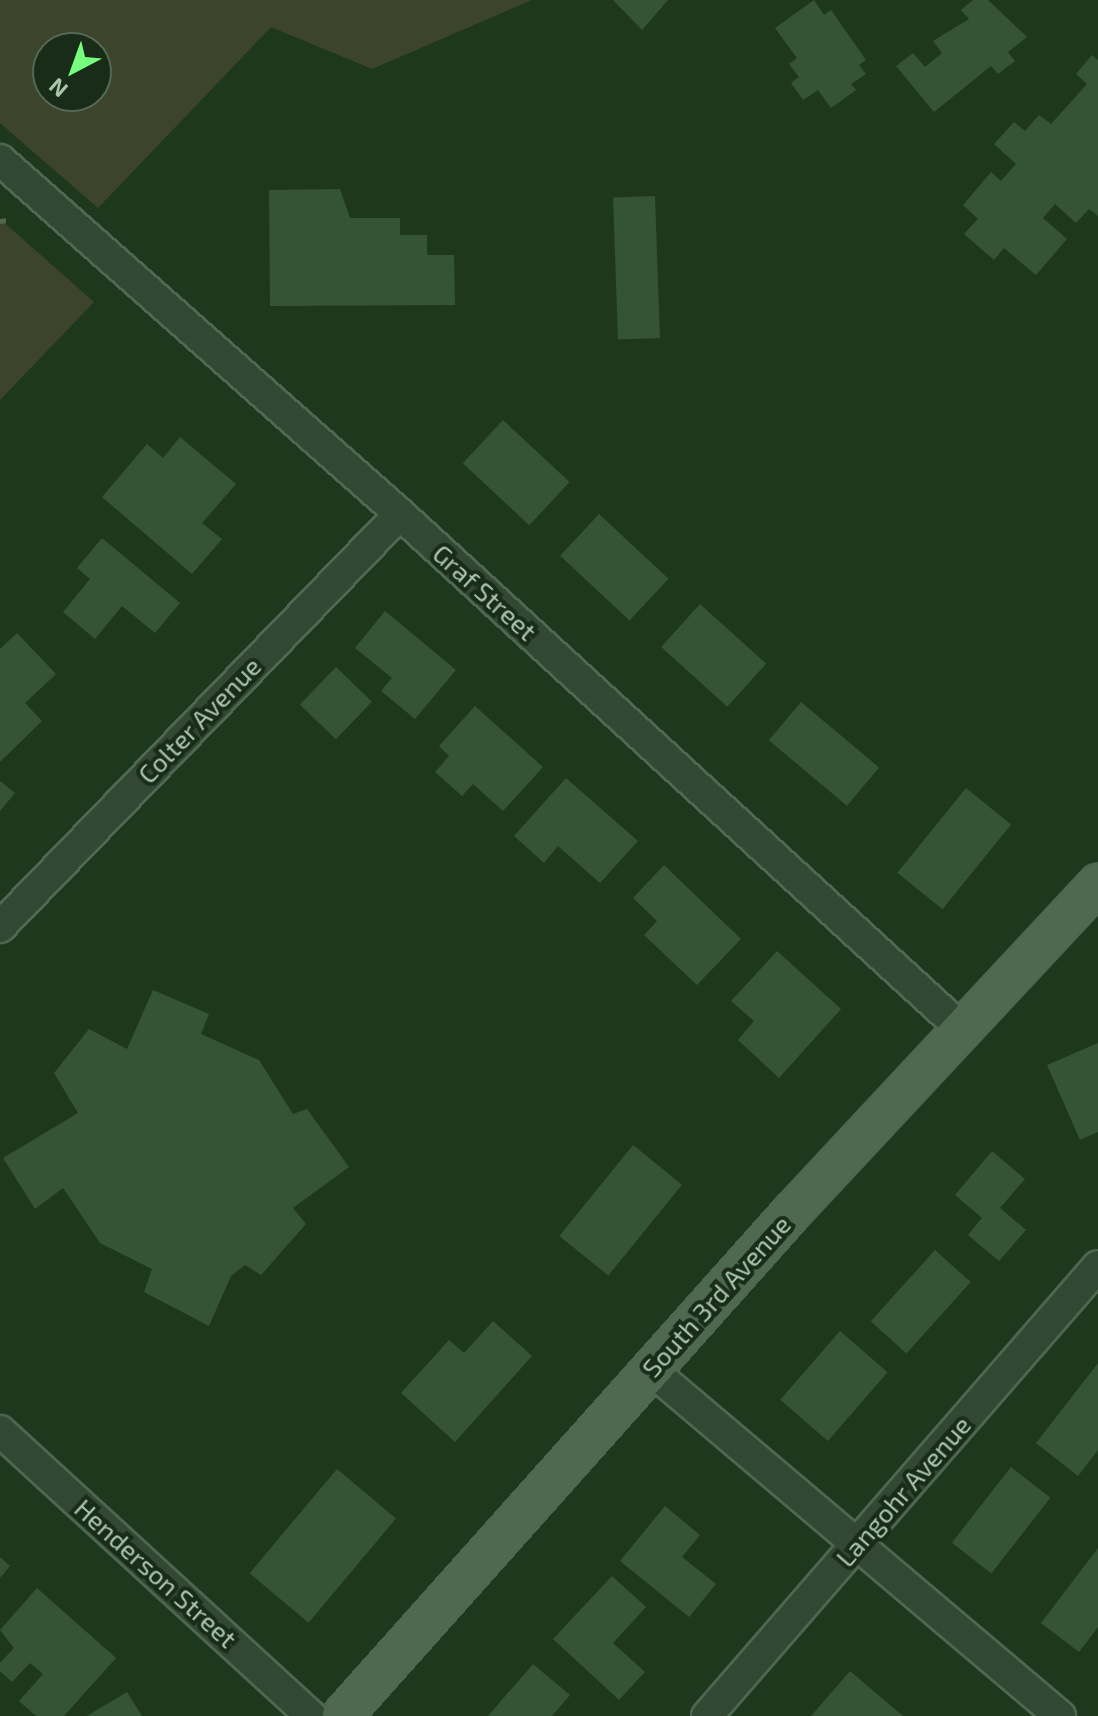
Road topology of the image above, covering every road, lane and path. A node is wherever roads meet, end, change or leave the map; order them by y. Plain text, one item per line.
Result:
1 (0, 160) edge
2 (8, 220) dead end
3 (0, 221) edge
4 (400, 514) junction
5 (1090, 900) edge
6 (0, 927) edge
7 (963, 1030) junction
8 (1098, 1266) edge
9 (651, 1370) junction
10 (0, 1431) edge
11 (855, 1547) junction
12 (311, 1716) edge
13 (342, 1716) edge
14 (707, 1716) edge
15 (1060, 1716) edge

1 - 4 street, Graf Street
2 - 3 path
4 - 6 street, Colter Avenue
4 - 7 street, Graf Street
5 - 7 main road, South 3rd Avenue
7 - 9 main road, South 3rd Avenue
8 - 11 street, Langohr Avenue
9 - 11 street
9 - 13 main road, South 3rd Avenue
10 - 12 street, Henderson Street
11 - 14 street, Langohr Avenue
11 - 15 street

